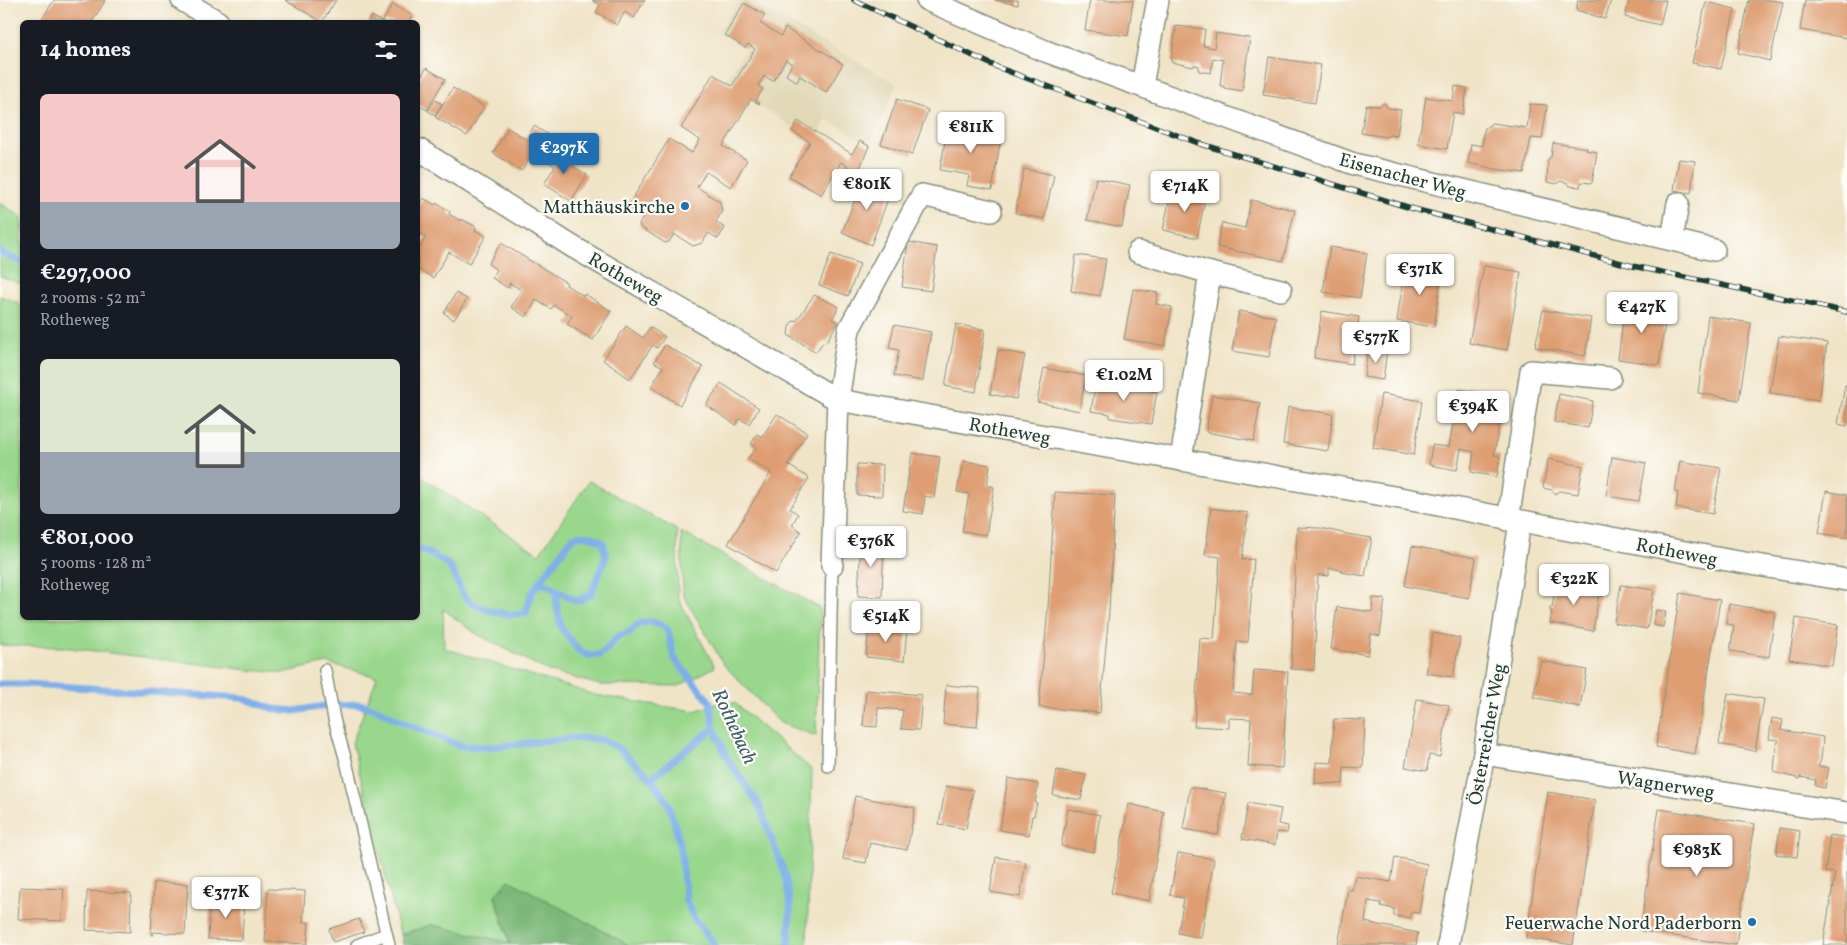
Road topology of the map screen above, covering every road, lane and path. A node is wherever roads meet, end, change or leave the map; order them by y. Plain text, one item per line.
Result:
1 (182, 0) edge
2 (1158, 0) edge
3 (934, 1) edge
4 (215, 20) edge
5 (1142, 85) junction
6 (420, 150) edge
7 (1678, 203) dead end
8 (991, 212) dead end
9 (1672, 240) junction
10 (1714, 250) dead end
11 (1138, 252) dead end
12 (1210, 273) junction
13 (1281, 290) dead end
14 (1610, 378) dead end
15 (838, 400) junction
16 (1181, 460) junction
17 (1514, 521) junction
18 (832, 565) joint
19 (1847, 580) edge
20 (325, 670) dead end
21 (1484, 754) junction
22 (828, 766) dead end
23 (1847, 813) edge
24 (388, 940) edge
25 (357, 945) edge
26 (1448, 945) edge

1 - 4 street
2 - 5 street
3 - 5 street, Eisenacher Weg
5 - 9 street, Eisenacher Weg
6 - 15 street, Rotheweg
7 - 9 street
8 - 15 street
9 - 10 street, Eisenacher Weg
11 - 12 street
12 - 13 street
12 - 16 street
14 - 17 street
15 - 16 street, Rotheweg
15 - 18 street
16 - 17 street, Rotheweg
17 - 19 street, Rotheweg
17 - 21 street, Österreicher Weg
18 - 22 lane
20 - 24 lane
21 - 23 street, Wagnerweg
21 - 26 street, Österreicher Weg
24 - 25 lane

